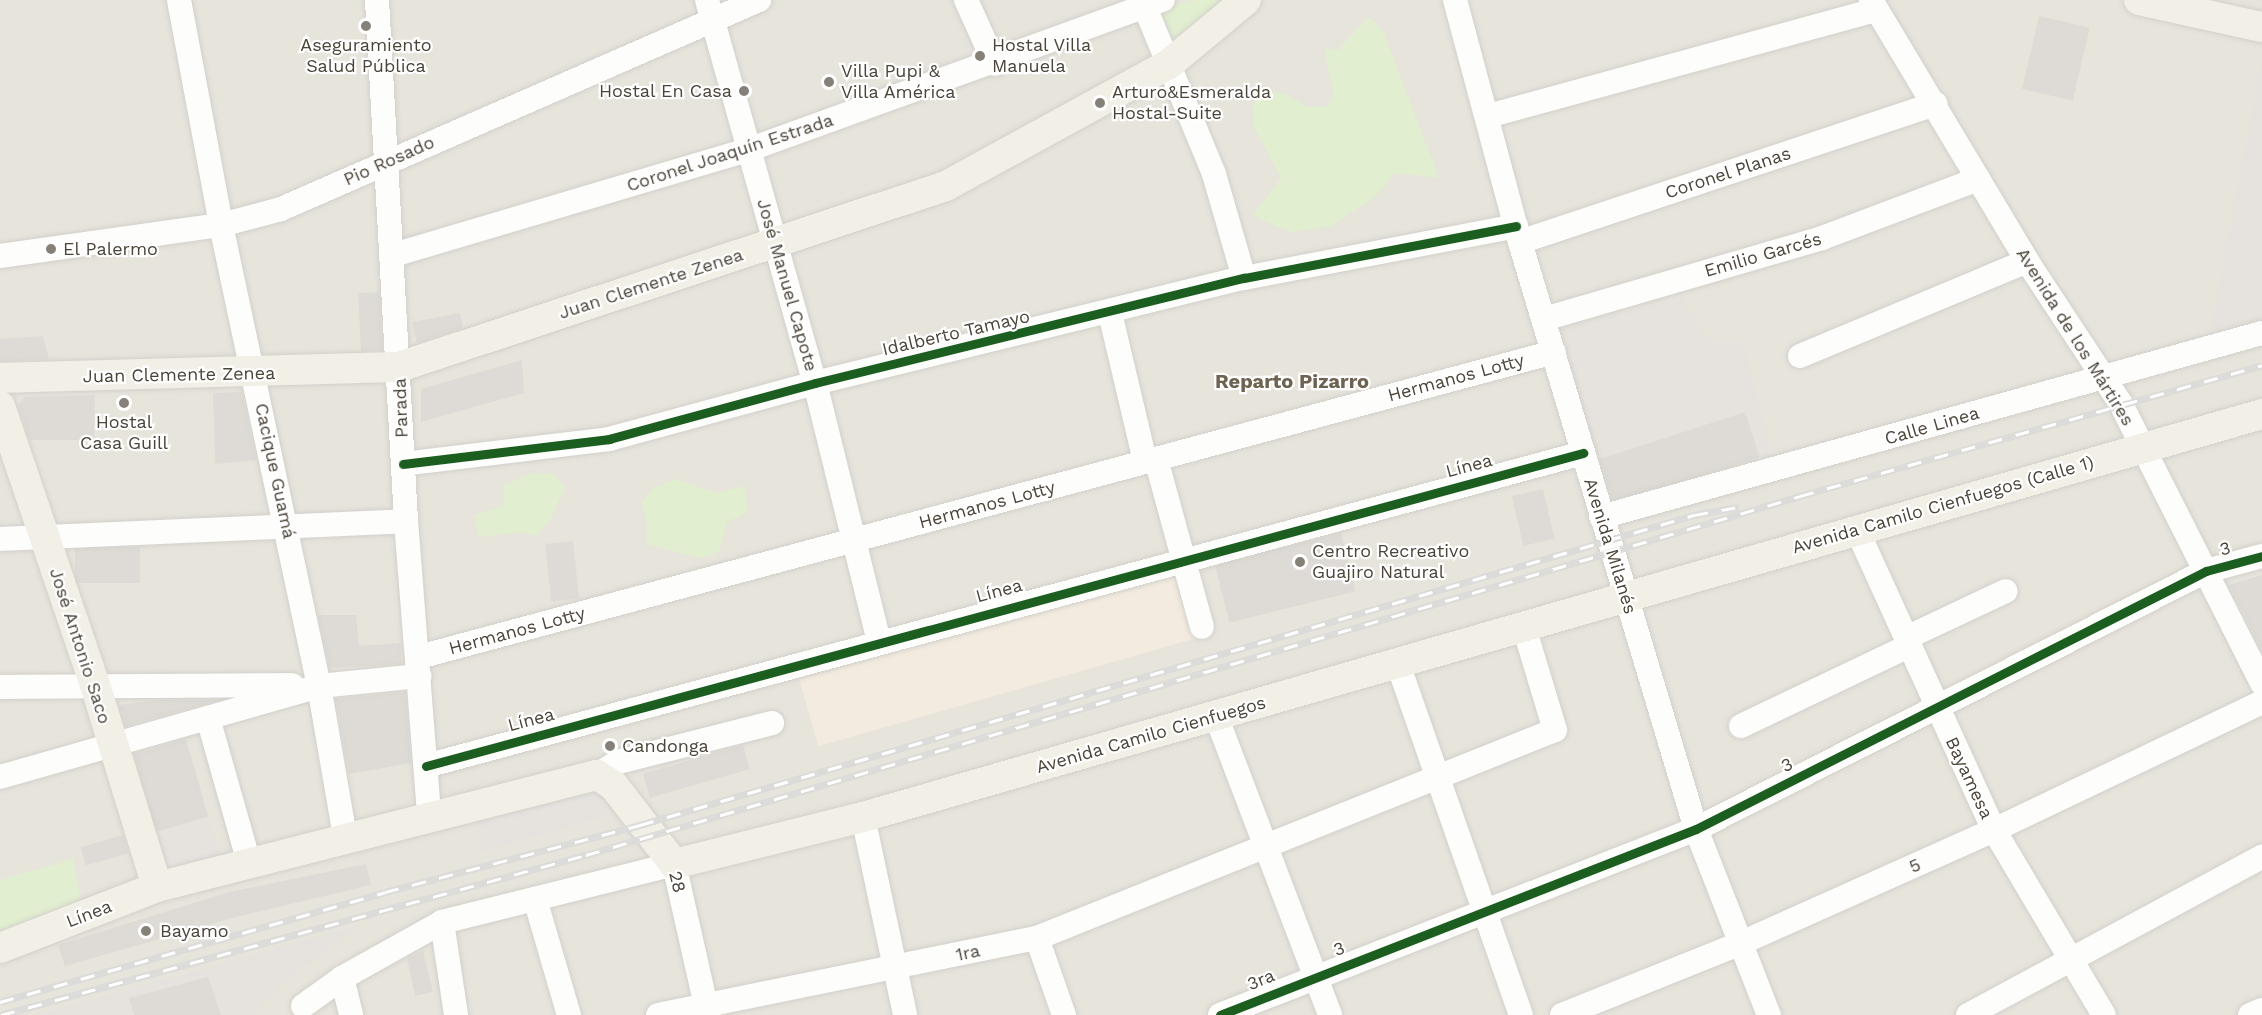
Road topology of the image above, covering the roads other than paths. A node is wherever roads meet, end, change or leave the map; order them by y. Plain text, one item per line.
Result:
1 (179, 0) edge
2 (376, 0) edge
3 (759, 0) edge
4 (966, 0) edge
5 (1246, 0) edge
6 (1455, 0) edge
7 (2139, 0) edge
8 (1150, 2) edge
9 (1873, 5) edge
10 (710, 10) edge
11 (2262, 27) edge
12 (995, 64) junction
13 (1169, 64) junction
14 (1936, 104) junction
15 (1488, 116) junction
16 (748, 150) junction
17 (388, 161) junction
18 (1978, 179) junction
19 (221, 225) junction
20 (1518, 234) junction
21 (776, 243) junction
22 (393, 255) junction
23 (0, 256) edge
24 (2027, 261) junction
25 (1244, 278) junction
26 (1110, 313) junction
27 (1544, 319) junction
28 (2262, 333) edge
29 (1554, 352) junction
30 (1800, 356) dead end
31 (399, 367) junction
32 (254, 374) junction
33 (0, 378) edge
34 (2104, 378) junction
35 (815, 383) junction
36 (0, 406) edge
37 (2262, 414) edge
38 (2142, 449) junction
39 (1583, 453) junction
40 (1150, 460) junction
41 (403, 464) junction
42 (1601, 517) junction
43 (406, 522) junction
44 (288, 527) junction
45 (1857, 530) junction
46 (0, 539) edge
47 (44, 539) junction
48 (855, 542) junction
49 (2262, 556) edge
50 (1186, 558) junction
51 (2206, 572) junction
52 (2006, 591) dead end
53 (1625, 596) junction
54 (1202, 627) dead end
55 (1524, 627) junction
56 (879, 641) junction
57 (1908, 642) junction
58 (1398, 664) junction
59 (420, 666) junction
60 (2262, 683) edge
61 (95, 685) junction
62 (320, 686) junction
63 (0, 687) edge
64 (2262, 702) edge
65 (1936, 709) junction
66 (1216, 716) junction
67 (208, 718) junction
68 (772, 723) dead end
69 (1741, 726) dead end
70 (113, 746) junction
71 (426, 766) junction
72 (597, 776) junction
73 (1437, 776) junction
74 (0, 777) edge
75 (429, 816) junction
76 (862, 817) junction
77 (1696, 829) junction
78 (1994, 830) junction
79 (345, 836) junction
80 (1264, 847) junction
81 (2262, 857) edge
82 (249, 863) junction
83 (674, 864) junction
84 (157, 887) junction
85 (535, 899) junction
86 (1485, 910) junction
87 (441, 922) junction
88 (1037, 938) junction
89 (1739, 944) junction
90 (0, 948) edge
91 (2072, 961) junction
92 (894, 969) junction
93 (1314, 976) junction
94 (342, 978) junction
95 (303, 1006) dead end
96 (707, 1010) edge
97 (2262, 1010) edge
98 (351, 1015) edge
99 (456, 1015) edge
100 (569, 1015) edge
101 (658, 1015) edge
102 (905, 1015) edge
103 (1064, 1015) edge
104 (1220, 1015) edge
105 (1330, 1015) edge
106 (1521, 1015) edge
107 (1562, 1015) edge
108 (1769, 1015) edge
109 (1968, 1015) edge
110 (2103, 1015) edge
111 (2250, 1015) edge

1 - 19 street, Cacique Guamá
2 - 17 street, Parada
3 - 10 street, Pio Rosado
4 - 12 street
5 - 13 main road, Juan Clemente Zenea
6 - 15 street, Avenida Milanés
7 - 11 main road
8 - 12 street, Coronel Joaquín Estrada
8 - 13 street
9 - 14 street, Avenida de los Mártires
9 - 15 street
10 - 16 street, José Manuel Capote
10 - 17 street, Pio Rosado
12 - 16 street, Coronel Joaquín Estrada
13 - 21 main road, Juan Clemente Zenea
13 - 25 street
14 - 18 street, Avenida de los Mártires
14 - 20 street, Coronel Planas
15 - 20 street, Avenida Milanés
16 - 21 street, José Manuel Capote
16 - 22 street, Coronel Joaquín Estrada
17 - 19 street, Pio Rosado
17 - 22 street, Parada
18 - 24 street, Avenida de los Mártires
18 - 27 street, Emilio Garcés
19 - 23 street, Pio Rosado
19 - 32 street, Cacique Guamá
20 - 25 street, Idalberto Tamayo
20 - 27 street, Avenida Milanés
21 - 31 main road, Juan Clemente Zenea
21 - 35 street, José Manuel Capote
22 - 31 street, Parada
24 - 30 street
24 - 34 street, Avenida de los Mártires
25 - 26 street, Idalberto Tamayo
26 - 35 street, Idalberto Tamayo
26 - 40 street
27 - 29 street, Avenida Milanés
28 - 34 street, Calle Linea
29 - 39 street, Avenida Milanés
29 - 40 street, Hermanos Lotty
31 - 32 main road, Juan Clemente Zenea
31 - 41 street, Parada
32 - 33 main road, Juan Clemente Zenea
32 - 44 street, Cacique Guamá
34 - 38 street, Avenida de los Mártires
34 - 42 street, Calle Linea
35 - 41 street, Idalberto Tamayo
35 - 48 street, José Manuel Capote
36 - 47 main road, José Antonio Saco
37 - 38 main road, Avenida Camilo Cienfuegos (Calle 1)
38 - 45 main road, Avenida Camilo Cienfuegos (Calle 1)
38 - 51 street, Avenida de los Mártires
39 - 42 street, Avenida Milanés
39 - 50 street, Línea
40 - 48 street, Hermanos Lotty
40 - 50 street
41 - 43 street, Parada
42 - 53 street, Avenida Milanés
43 - 44 street
43 - 59 street, Parada
44 - 47 street
44 - 62 street, Cacique Guamá
45 - 53 main road, Avenida Camilo Cienfuegos (Calle 1)
45 - 57 street, Bayamesa
46 - 47 street
47 - 61 main road, José Antonio Saco
48 - 56 street, José Manuel Capote
48 - 59 street, Hermanos Lotty
49 - 51 street, 3
50 - 54 street
50 - 56 street, Línea
51 - 60 street, Avenida de los Mártires
51 - 65 street, 3
52 - 57 street
53 - 55 main road, Avenida Camilo Cienfuegos
53 - 77 street, Avenida Milanés
55 - 58 main road, Avenida Camilo Cienfuegos
55 - 73 street, 1ra
56 - 71 street, Línea
57 - 65 street, Bayamesa
57 - 69 street
58 - 66 main road, Avenida Camilo Cienfuegos
58 - 73 street
59 - 62 street, Hermanos Lotty
59 - 71 street, Parada
61 - 62 street
61 - 63 street
61 - 70 main road, José Antonio Saco
62 - 67 street
62 - 79 street, Cacique Guamá
64 - 78 street, 5
65 - 77 street, 3
65 - 78 street, Bayamesa
66 - 76 main road, Avenida Camilo Cienfuegos
66 - 80 street
67 - 70 street
67 - 82 street
68 - 72 street
70 - 74 street
70 - 84 main road, José Antonio Saco
71 - 75 street, Parada
72 - 75 main road, Línea
72 - 83 main road, 28
73 - 80 street, 1ra
73 - 86 street
75 - 79 main road, Línea
76 - 83 main road, Avenida Camilo Cienfuegos
76 - 92 street
77 - 86 street, 3
77 - 89 street, Avenida Milanés
78 - 89 street, 5
78 - 91 street, Bayamesa
79 - 82 main road, Línea
80 - 88 street, 1ra
80 - 93 street
81 - 91 street
82 - 84 main road, Línea
83 - 85 street
83 - 96 street, 28
84 - 90 main road, Línea
85 - 87 street
85 - 100 street
86 - 93 street, 3
86 - 106 street
87 - 94 street
87 - 99 street
88 - 92 street, 1ra
88 - 103 street
89 - 107 street, 5
89 - 108 street, Avenida Milanés
91 - 109 street
91 - 110 street, Bayamesa
92 - 96 street, 1ra
92 - 102 street
93 - 104 street, 3ra
93 - 105 street
94 - 95 street
94 - 98 street
96 - 101 street, 1ra
97 - 111 street

